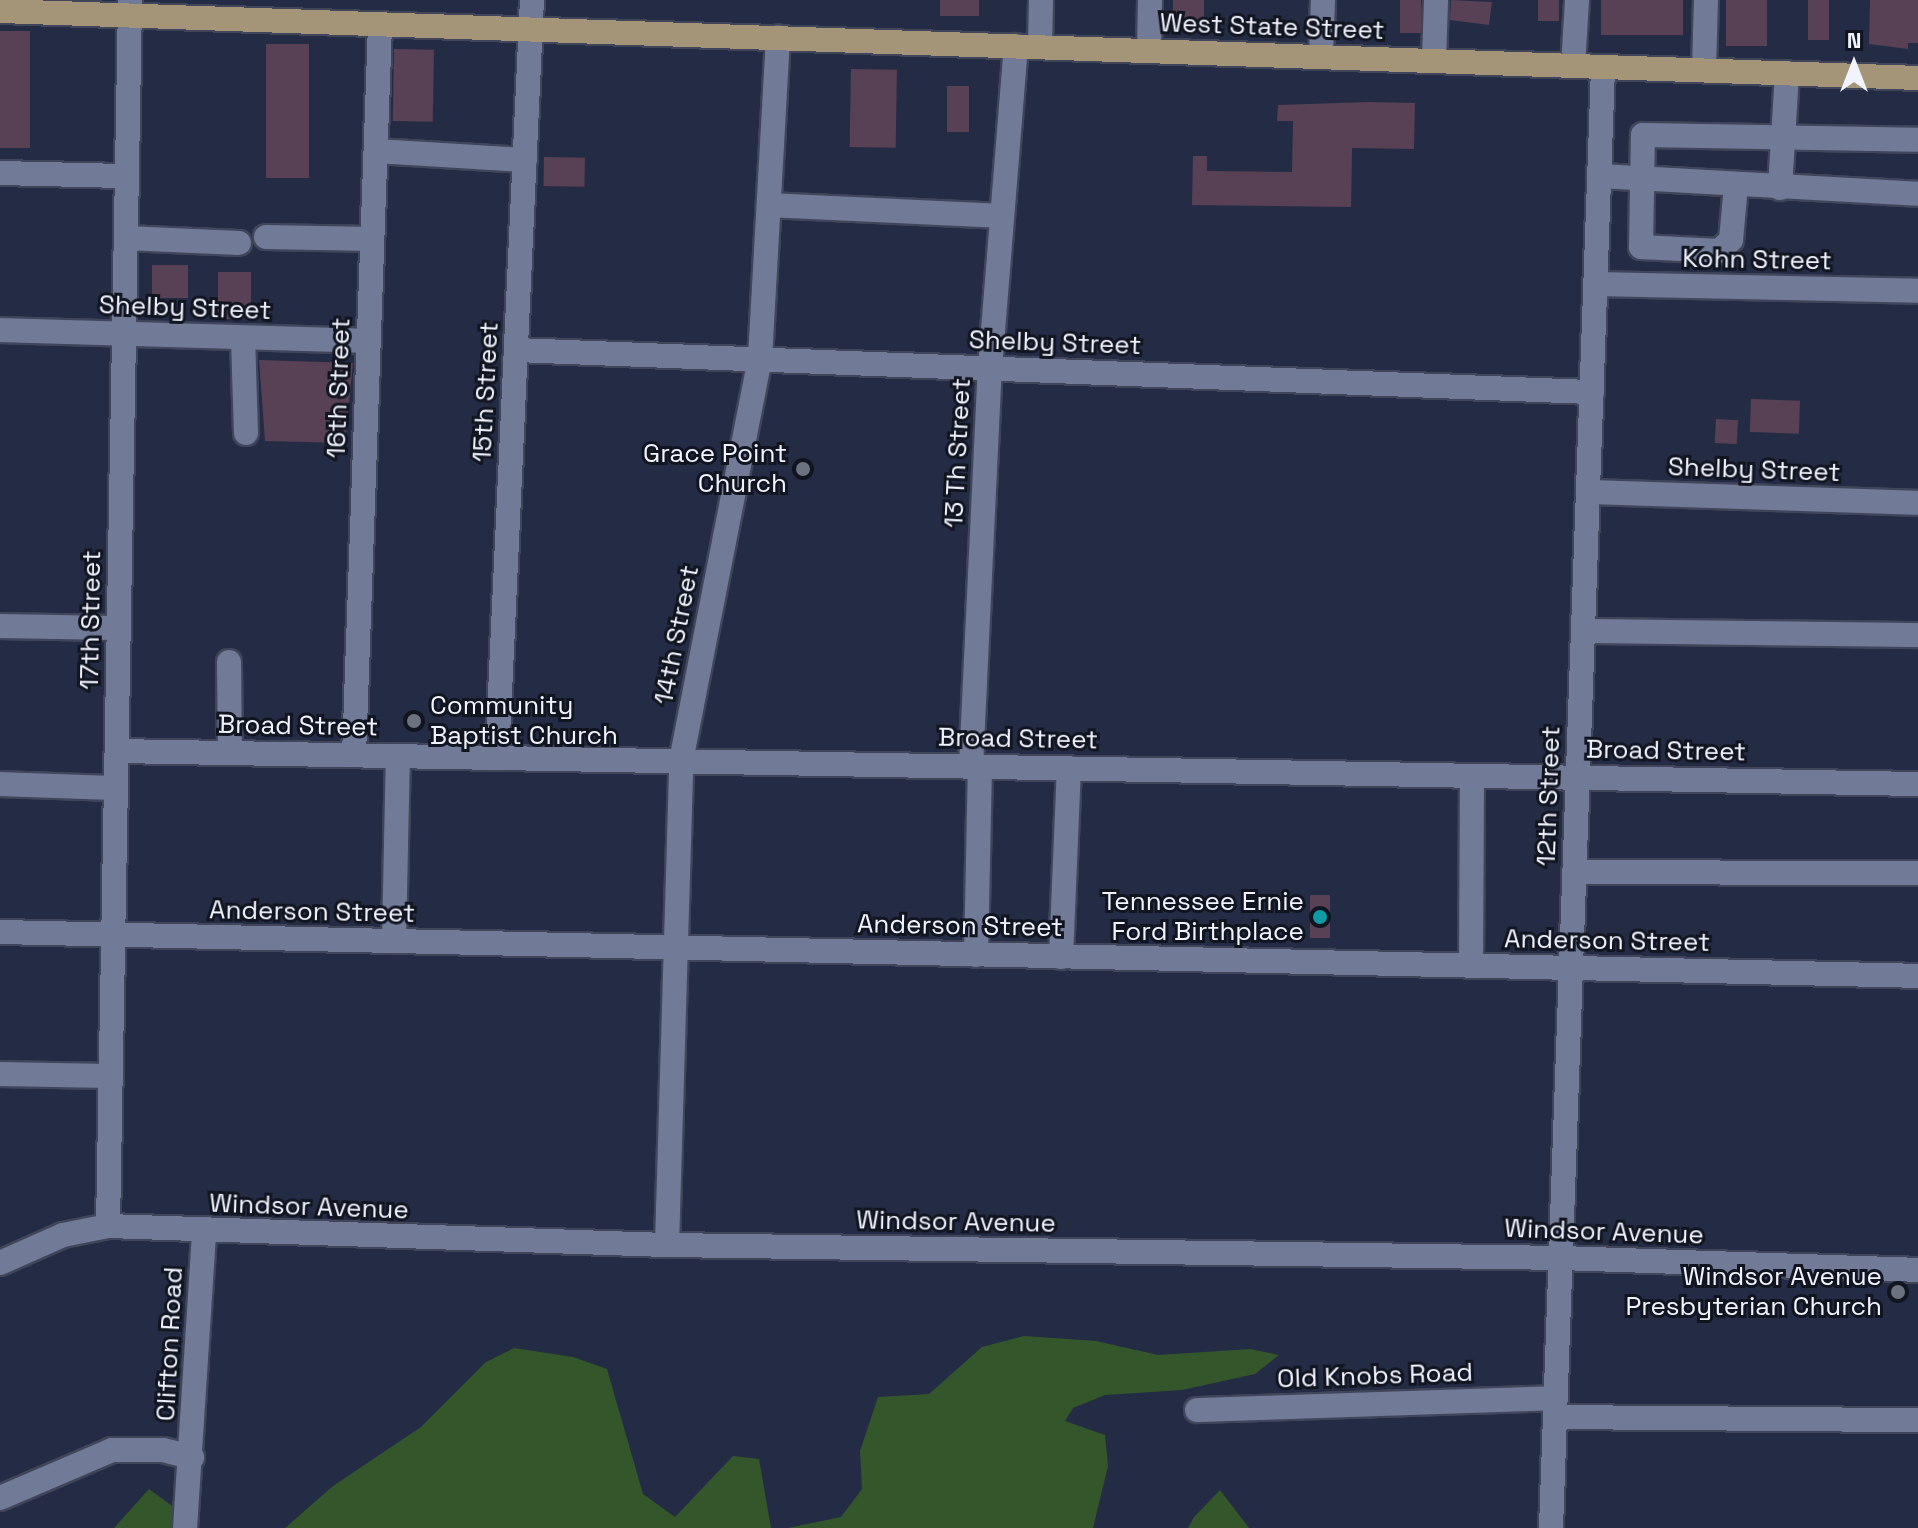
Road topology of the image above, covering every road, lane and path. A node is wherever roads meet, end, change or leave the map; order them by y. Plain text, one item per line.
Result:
1 (532, 0) edge
2 (1041, 0) edge
3 (1150, 0) edge
4 (1323, 0) edge
5 (1436, 0) edge
6 (1577, 0) edge
7 (1706, 0) edge
8 (130, 8) edge
9 (0, 11) edge
10 (380, 24) junction
11 (531, 29) junction
12 (778, 38) junction
13 (1028, 47) junction
14 (1149, 51) junction
15 (1321, 57) junction
16 (1434, 61) junction
17 (1573, 66) junction
18 (1603, 67) junction
19 (1704, 70) junction
20 (1787, 73) junction
21 (1918, 78) edge
22 (1782, 137) junction
23 (1918, 140) edge
24 (376, 151) junction
25 (525, 160) junction
26 (0, 173) edge
27 (127, 176) junction
28 (1599, 176) junction
29 (1641, 179) junction
30 (1736, 185) junction
31 (1780, 188) junction
32 (1918, 194) edge
33 (769, 205) junction
34 (1002, 216) junction
35 (266, 237) dead end
36 (126, 238) junction
37 (372, 239) junction
38 (239, 243) dead end
39 (1595, 284) junction
40 (1918, 291) edge
41 (0, 330) edge
42 (124, 334) junction
43 (243, 338) junction
44 (369, 341) junction
45 (516, 350) junction
46 (760, 359) junction
47 (990, 368) junction
48 (1592, 392) junction
49 (246, 433) dead end
50 (1588, 492) junction
51 (1918, 503) edge
52 (0, 626) edge
53 (118, 628) junction
54 (1583, 631) junction
55 (1918, 635) edge
56 (229, 662) dead end
57 (117, 751) junction
58 (230, 753) junction
59 (354, 755) junction
60 (398, 756) junction
61 (497, 758) junction
62 (681, 761) junction
63 (975, 766) junction
64 (1069, 768) junction
65 (1472, 776) junction
66 (1578, 778) junction
67 (0, 784) edge
68 (1918, 784) edge
69 (116, 788) junction
70 (1574, 872) junction
71 (1918, 873) edge
72 (0, 932) edge
73 (113, 935) junction
74 (394, 941) junction
75 (673, 948) junction
76 (976, 955) junction
77 (1061, 957) junction
78 (1471, 966) junction
79 (1571, 968) junction
80 (1918, 976) edge
81 (0, 1074) edge
82 (111, 1076) junction
83 (108, 1226) junction
84 (204, 1233) junction
85 (667, 1245) junction
86 (1560, 1258) junction
87 (0, 1263) edge
88 (1918, 1270) edge
89 (1555, 1408) junction
90 (1197, 1410) dead end
91 (1918, 1420) edge
92 (192, 1457) junction
93 (0, 1498) edge
94 (185, 1528) edge
95 (1551, 1528) edge

1 - 11 street, 15th Street
2 - 13 street, 13 Th Street
3 - 14 street
4 - 15 street
5 - 16 street
6 - 17 street
7 - 19 street
8 - 9 main road, West State Street
8 - 10 main road, West State Street
8 - 27 street, 17th Street
10 - 11 main road, West State Street
10 - 24 street, 16th Street
11 - 12 main road, West State Street
11 - 25 street, 15th Street
12 - 13 main road, West State Street
12 - 33 street, 14th Street
13 - 14 main road, West State Street
13 - 34 street, 13 Th Street
14 - 15 main road, West State Street
15 - 16 main road, West State Street
16 - 17 main road, West State Street
17 - 18 main road, West State Street
18 - 19 main road, West State Street
18 - 28 street, 12th Street
19 - 20 main road, West State Street
20 - 21 main road, West State Street
20 - 22 street
22 - 23 street
22 - 29 street
22 - 31 street
24 - 25 street
24 - 37 street, 16th Street
25 - 45 street, 15th Street
26 - 27 street
27 - 36 street, 17th Street
28 - 29 street
28 - 39 street, 12th Street
29 - 30 street
29 - 30 street
30 - 31 street
31 - 32 street
33 - 34 street
33 - 46 street, 14th Street
34 - 47 street, 13 Th Street
35 - 37 street
36 - 38 street
36 - 42 street, 17th Street
37 - 44 street, 16th Street
39 - 40 street, Kohn Street
39 - 48 street, 12th Street
41 - 42 street, Shelby Street
42 - 43 street, Shelby Street
42 - 53 street, 17th Street
43 - 44 street, Shelby Street
43 - 49 street
44 - 59 street, 16th Street
45 - 46 street, Shelby Street
45 - 61 street, 15th Street
46 - 47 street, Shelby Street
46 - 62 street, 14th Street
47 - 48 street, Shelby Street
47 - 63 street, 13 Th Street
48 - 50 street, 12th Street
50 - 51 street, Shelby Street
50 - 54 street, 12th Street
52 - 53 street
53 - 57 street, 17th Street
54 - 55 street
54 - 66 street, 12th Street
56 - 58 street
57 - 58 street, Broad Street
57 - 69 street, 17th Street
58 - 59 street, Broad Street
59 - 60 street, Broad Street
60 - 61 street, Broad Street
60 - 74 street
61 - 62 street, Broad Street
62 - 63 street, Broad Street
62 - 75 street, 14th Street
63 - 64 street, Broad Street
63 - 76 street, 13 Th Street
64 - 65 street, Broad Street
64 - 77 street
65 - 66 street, Broad Street
65 - 78 street
66 - 68 street, Broad Street
66 - 70 street, 12th Street
67 - 69 street
69 - 73 street, 17th Street
70 - 71 street
70 - 79 street, 12th Street
72 - 73 street, Anderson Street
73 - 74 street, Anderson Street
73 - 82 street, 17th Street
74 - 75 street, Anderson Street
75 - 76 street, Anderson Street
75 - 85 street, 14th Street
76 - 77 street, Anderson Street
77 - 78 street, Anderson Street
78 - 79 street, Anderson Street
79 - 80 street, Anderson Street
79 - 86 street, 12th Street
81 - 82 street
82 - 83 street, 17th Street
83 - 84 street, Windsor Avenue
83 - 87 street, Windsor Avenue
84 - 85 street, Windsor Avenue
84 - 92 street, Clifton Road
85 - 86 street, Windsor Avenue
86 - 88 street, Windsor Avenue
86 - 89 street, 12th Street
89 - 90 street, Old Knobs Road
89 - 91 street, Old Knobs Road
89 - 95 street, 12th Street
92 - 93 street, Clifton Road
92 - 94 street, Clifton Road

